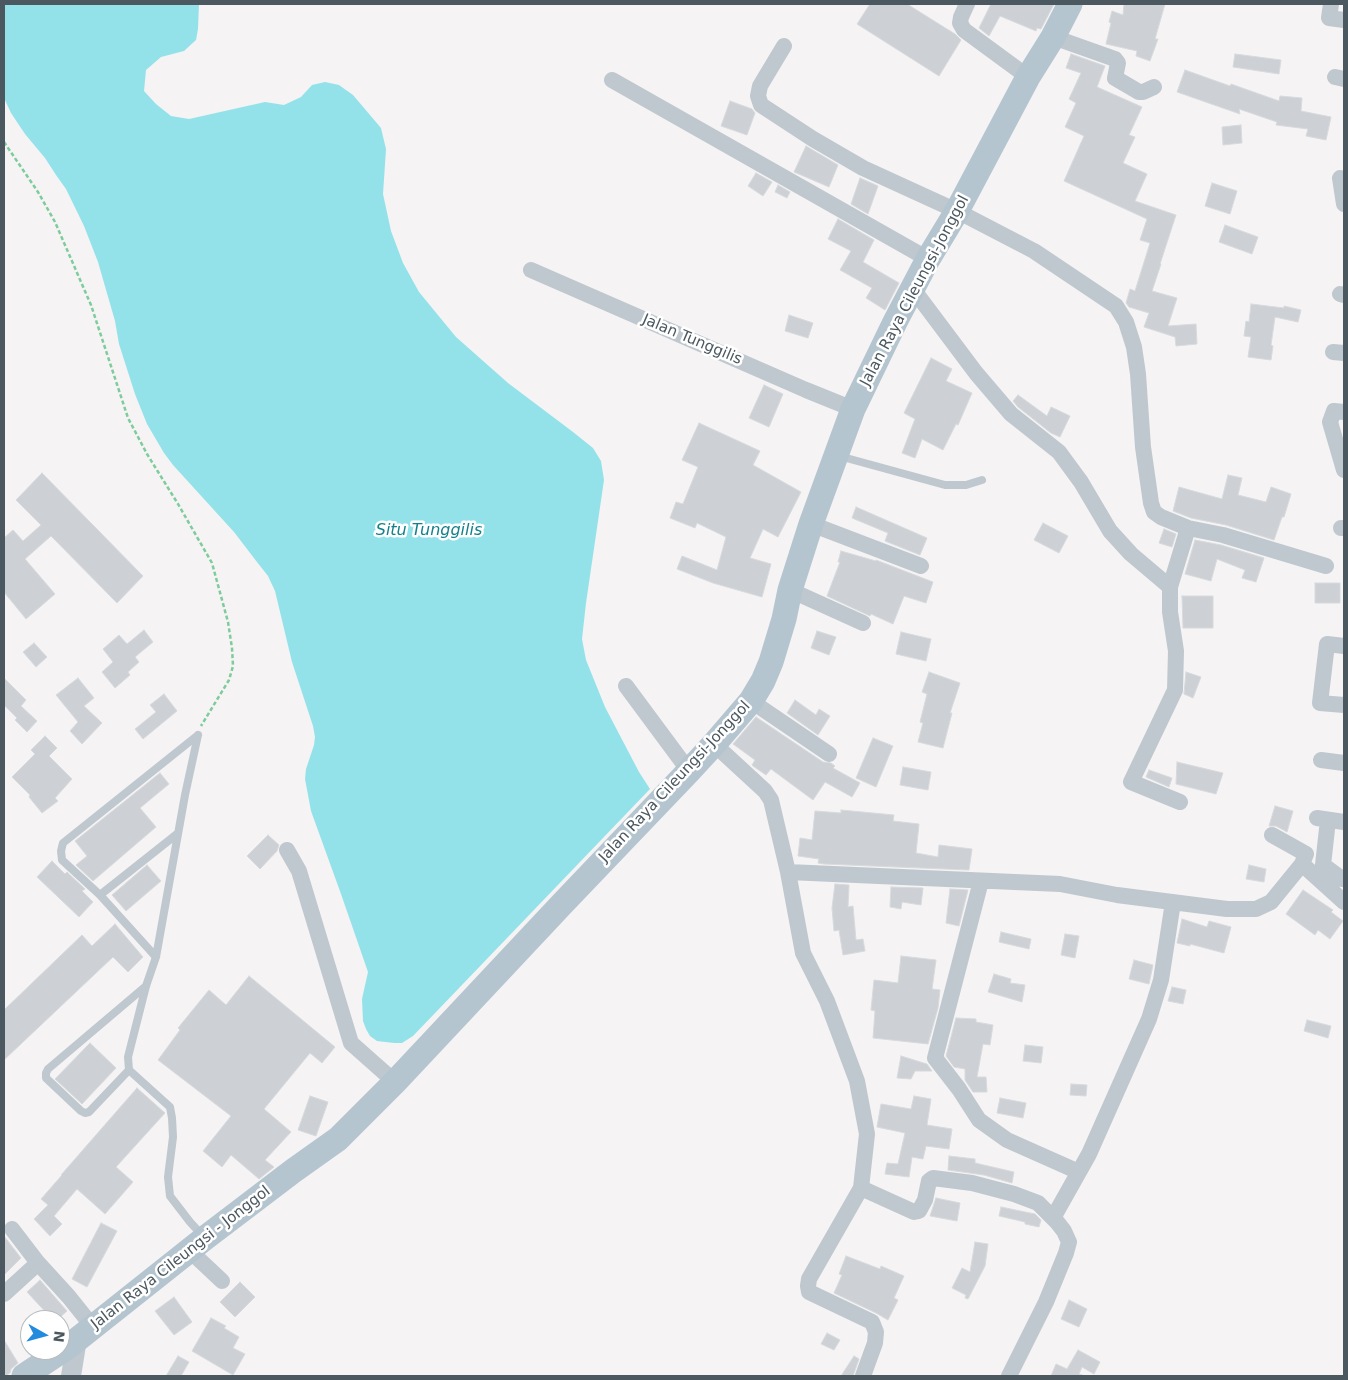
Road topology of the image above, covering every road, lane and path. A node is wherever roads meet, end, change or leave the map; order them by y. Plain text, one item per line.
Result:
1 (967, 4) edge
2 (1070, 4) edge
3 (1331, 4) edge
4 (1344, 20) edge
5 (1053, 37) junction
6 (784, 46) dead end
7 (1028, 77) junction
8 (612, 80) dead end
9 (1154, 87) dead end
10 (4, 142) edge
11 (1344, 179) edge
12 (1344, 204) edge
13 (957, 211) junction
14 (928, 259) junction
15 (531, 270) dead end
16 (912, 289) junction
17 (853, 409) junction
18 (1344, 412) edge
19 (837, 456) junction
20 (1344, 470) edge
21 (982, 480) dead end
22 (811, 524) junction
23 (1188, 528) junction
24 (921, 566) dead end
25 (1326, 566) dead end
26 (1170, 587) junction
27 (790, 590) junction
28 (863, 623) dead end
29 (1344, 646) edge
30 (626, 686) dead end
31 (750, 701) junction
32 (1344, 705) edge
33 (198, 735) junction
34 (714, 744) junction
35 (829, 754) dead end
36 (1321, 760) dead end
37 (1344, 763) edge
38 (689, 771) junction
39 (1180, 802) dead end
40 (1330, 820) edge
41 (178, 834) junction
42 (1272, 835) dead end
43 (287, 850) dead end
44 (1302, 864) junction
45 (788, 872) junction
46 (1344, 879) edge
47 (981, 881) junction
48 (100, 895) junction
49 (1173, 902) junction
50 (1344, 902) edge
51 (156, 956) junction
52 (146, 986) junction
53 (129, 1070) junction
54 (395, 1082) junction
55 (338, 1140) joint
56 (1079, 1172) junction
57 (861, 1188) junction
58 (1053, 1218) junction
59 (12, 1229) dead end
60 (197, 1244) junction
61 (38, 1263) junction
62 (222, 1281) dead end
63 (4, 1294) edge
64 (85, 1333) junction
65 (24, 1376) edge
66 (71, 1376) edge
67 (863, 1376) edge
68 (1009, 1376) edge

1 - 7 street
2 - 5 main road, Jalan Raya Cileungsi-Jonggol
3 - 4 street
5 - 7 main road, Jalan Raya Cileungsi-Jonggol
5 - 9 street
6 - 13 street
7 - 13 main road, Jalan Raya Cileungsi-Jonggol
8 - 14 street
10 - 33 path
11 - 12 street
13 - 14 main road, Jalan Raya Cileungsi-Jonggol
13 - 23 street
14 - 16 main road, Jalan Raya Cileungsi-Jonggol
15 - 17 street, Jalan Tunggilis
16 - 17 main road, Jalan Raya Cileungsi-Jonggol
16 - 26 street
17 - 19 main road, Jalan Raya Cileungsi-Jonggol
18 - 20 street
19 - 21 lane
19 - 22 main road, Jalan Raya Cileungsi-Jonggol
22 - 24 street
22 - 27 main road, Jalan Raya Cileungsi-Jonggol
23 - 25 street
23 - 26 street
26 - 39 street
27 - 28 street
27 - 31 main road, Jalan Raya Cileungsi-Jonggol
29 - 32 street
30 - 38 street
31 - 34 main road, Jalan Raya Cileungsi-Jonggol
31 - 35 street
33 - 41 lane
33 - 48 lane
34 - 38 main road, Jalan Raya Cileungsi-Jonggol
34 - 45 street
36 - 37 street
38 - 54 main road, Jalan Raya Cileungsi-Jonggol
40 - 46 street
41 - 48 lane
41 - 51 lane
42 - 44 street
43 - 54 street
44 - 49 street
44 - 50 street
45 - 47 street
45 - 57 street
47 - 49 street
47 - 56 street
48 - 51 lane
49 - 56 street
51 - 52 lane
52 - 53 lane
52 - 53 lane
53 - 60 lane
54 - 55 main road, Jalan Raya Cileungsi-Jonggol
55 - 60 main road, Jalan Raya Cileungsi - Jonggol
56 - 58 street
57 - 58 street
57 - 67 street
58 - 68 street
59 - 61 street
60 - 62 street
60 - 64 main road, Jalan Raya Cileungsi - Jonggol
61 - 63 street
61 - 64 street
64 - 65 main road, Jalan Raya Cileungsi - Jonggol
64 - 66 street

